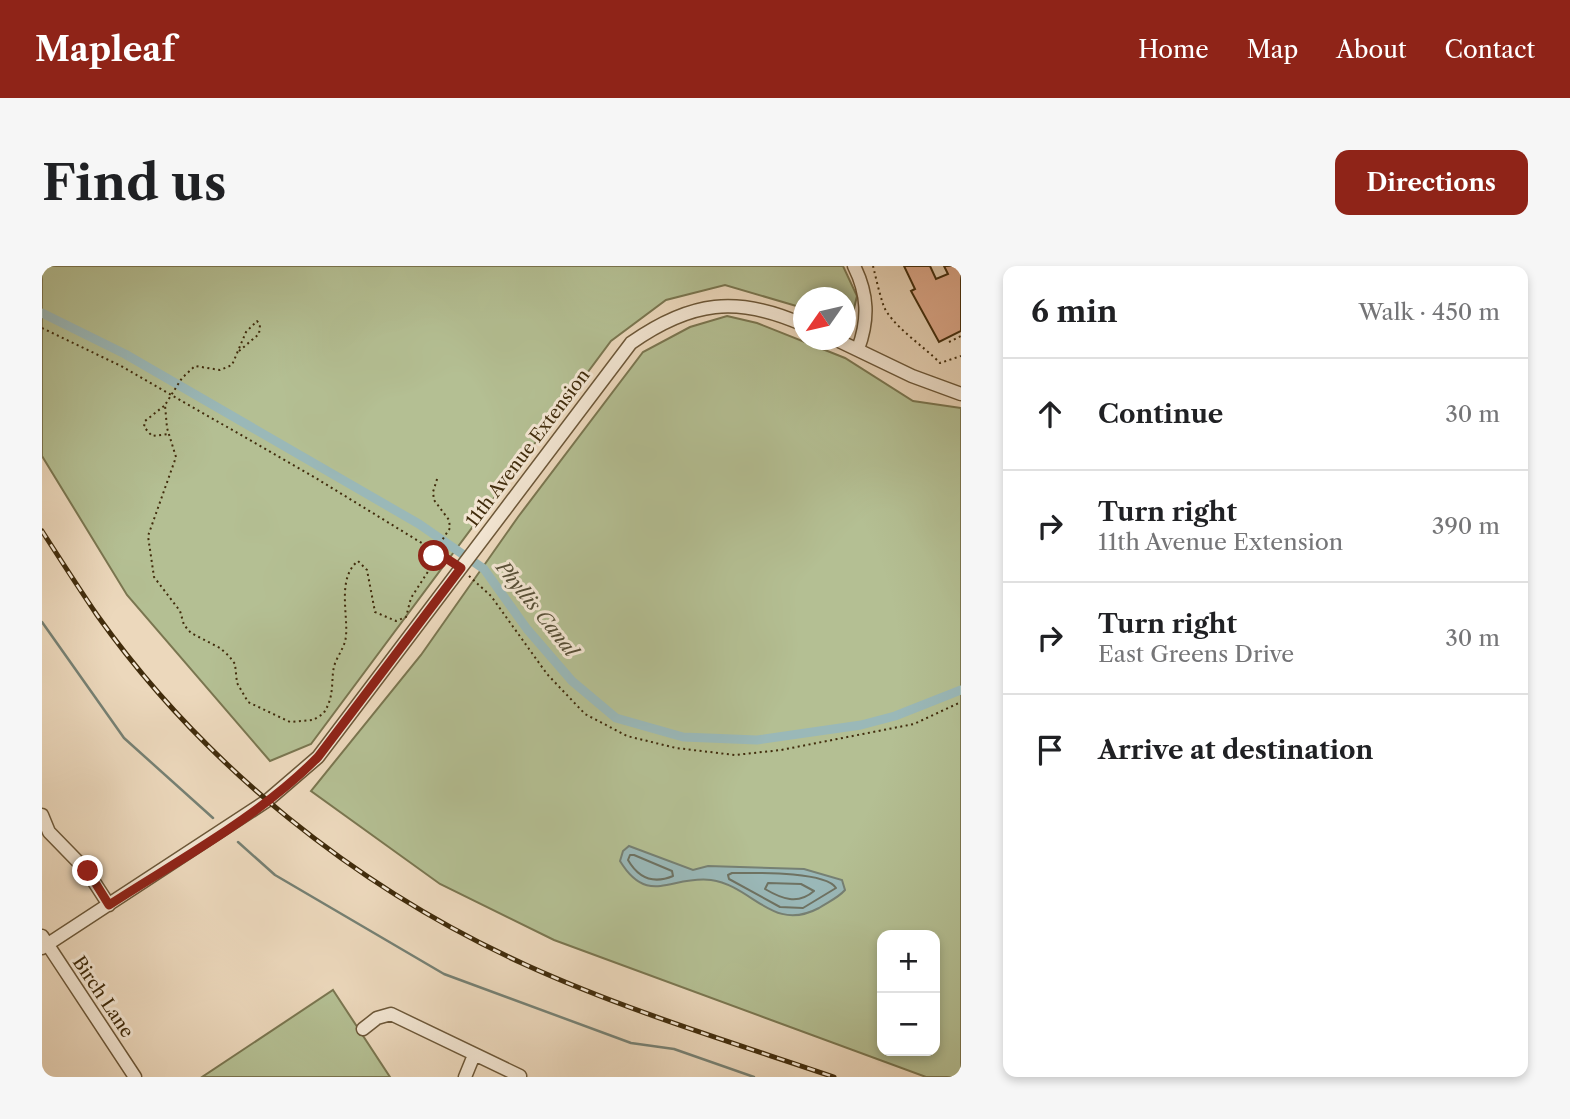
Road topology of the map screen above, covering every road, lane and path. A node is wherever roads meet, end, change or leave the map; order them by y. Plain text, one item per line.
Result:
1 (853, 266) edge
2 (873, 266) edge
3 (793, 321) edge
4 (42, 328) edge
5 (961, 336) edge
6 (949, 342) dead end
7 (858, 349) joint
8 (239, 351) junction
9 (961, 356) edge
10 (961, 394) edge
11 (170, 396) junction
12 (165, 405) junction
13 (169, 434) junction
14 (438, 477) dead end
15 (436, 550) junction
16 (461, 567) junction
17 (961, 702) edge
18 (42, 815) edge
19 (109, 905) junction
20 (44, 943) edge
21 (363, 1029) dead end
22 (474, 1055) junction
23 (520, 1076) edge
24 (135, 1077) edge
25 (465, 1077) edge

1 - 7 street
2 - 9 path
3 - 16 street, 11th Avenue Extension
4 - 11 path
5 - 6 path
7 - 10 street
8 - 8 path
8 - 11 path
11 - 12 path
11 - 15 path
12 - 13 path
12 - 13 path
13 - 15 path
14 - 15 path
15 - 16 path
16 - 17 path
16 - 19 street, 11th Avenue Extension
18 - 19 street
19 - 20 street, 11th Avenue Extension
20 - 24 street, Birch Lane
21 - 22 street
22 - 23 street
22 - 25 street

